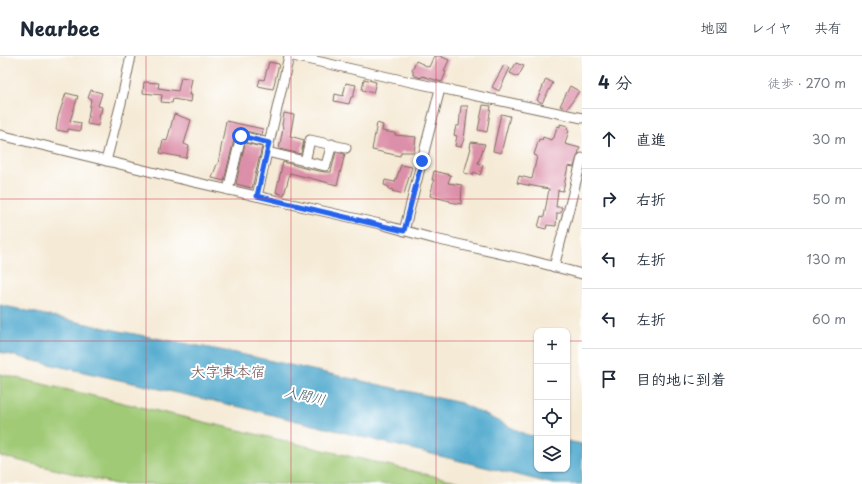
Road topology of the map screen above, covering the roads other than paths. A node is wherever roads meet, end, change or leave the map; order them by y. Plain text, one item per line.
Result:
1 (131, 56) edge
2 (289, 56) edge
3 (293, 56) edge
4 (440, 88) junction
5 (582, 118) edge
6 (0, 135) edge
7 (269, 143) junction
8 (332, 144) junction
9 (346, 148) dead end
10 (267, 152) junction
11 (582, 158) edge
12 (106, 161) junction
13 (305, 162) junction
14 (228, 190) junction
15 (257, 196) junction
16 (404, 231) junction
17 (554, 267) junction
18 (582, 274) edge

1 - 12 street
2 - 7 street
3 - 4 street
4 - 5 street
4 - 16 street
6 - 12 street
7 - 10 street
7 - 14 street
8 - 9 street
8 - 13 street
8 - 13 street
10 - 13 street
10 - 15 street
11 - 17 street
12 - 14 street
14 - 15 street
15 - 16 street
16 - 17 street
17 - 18 street

